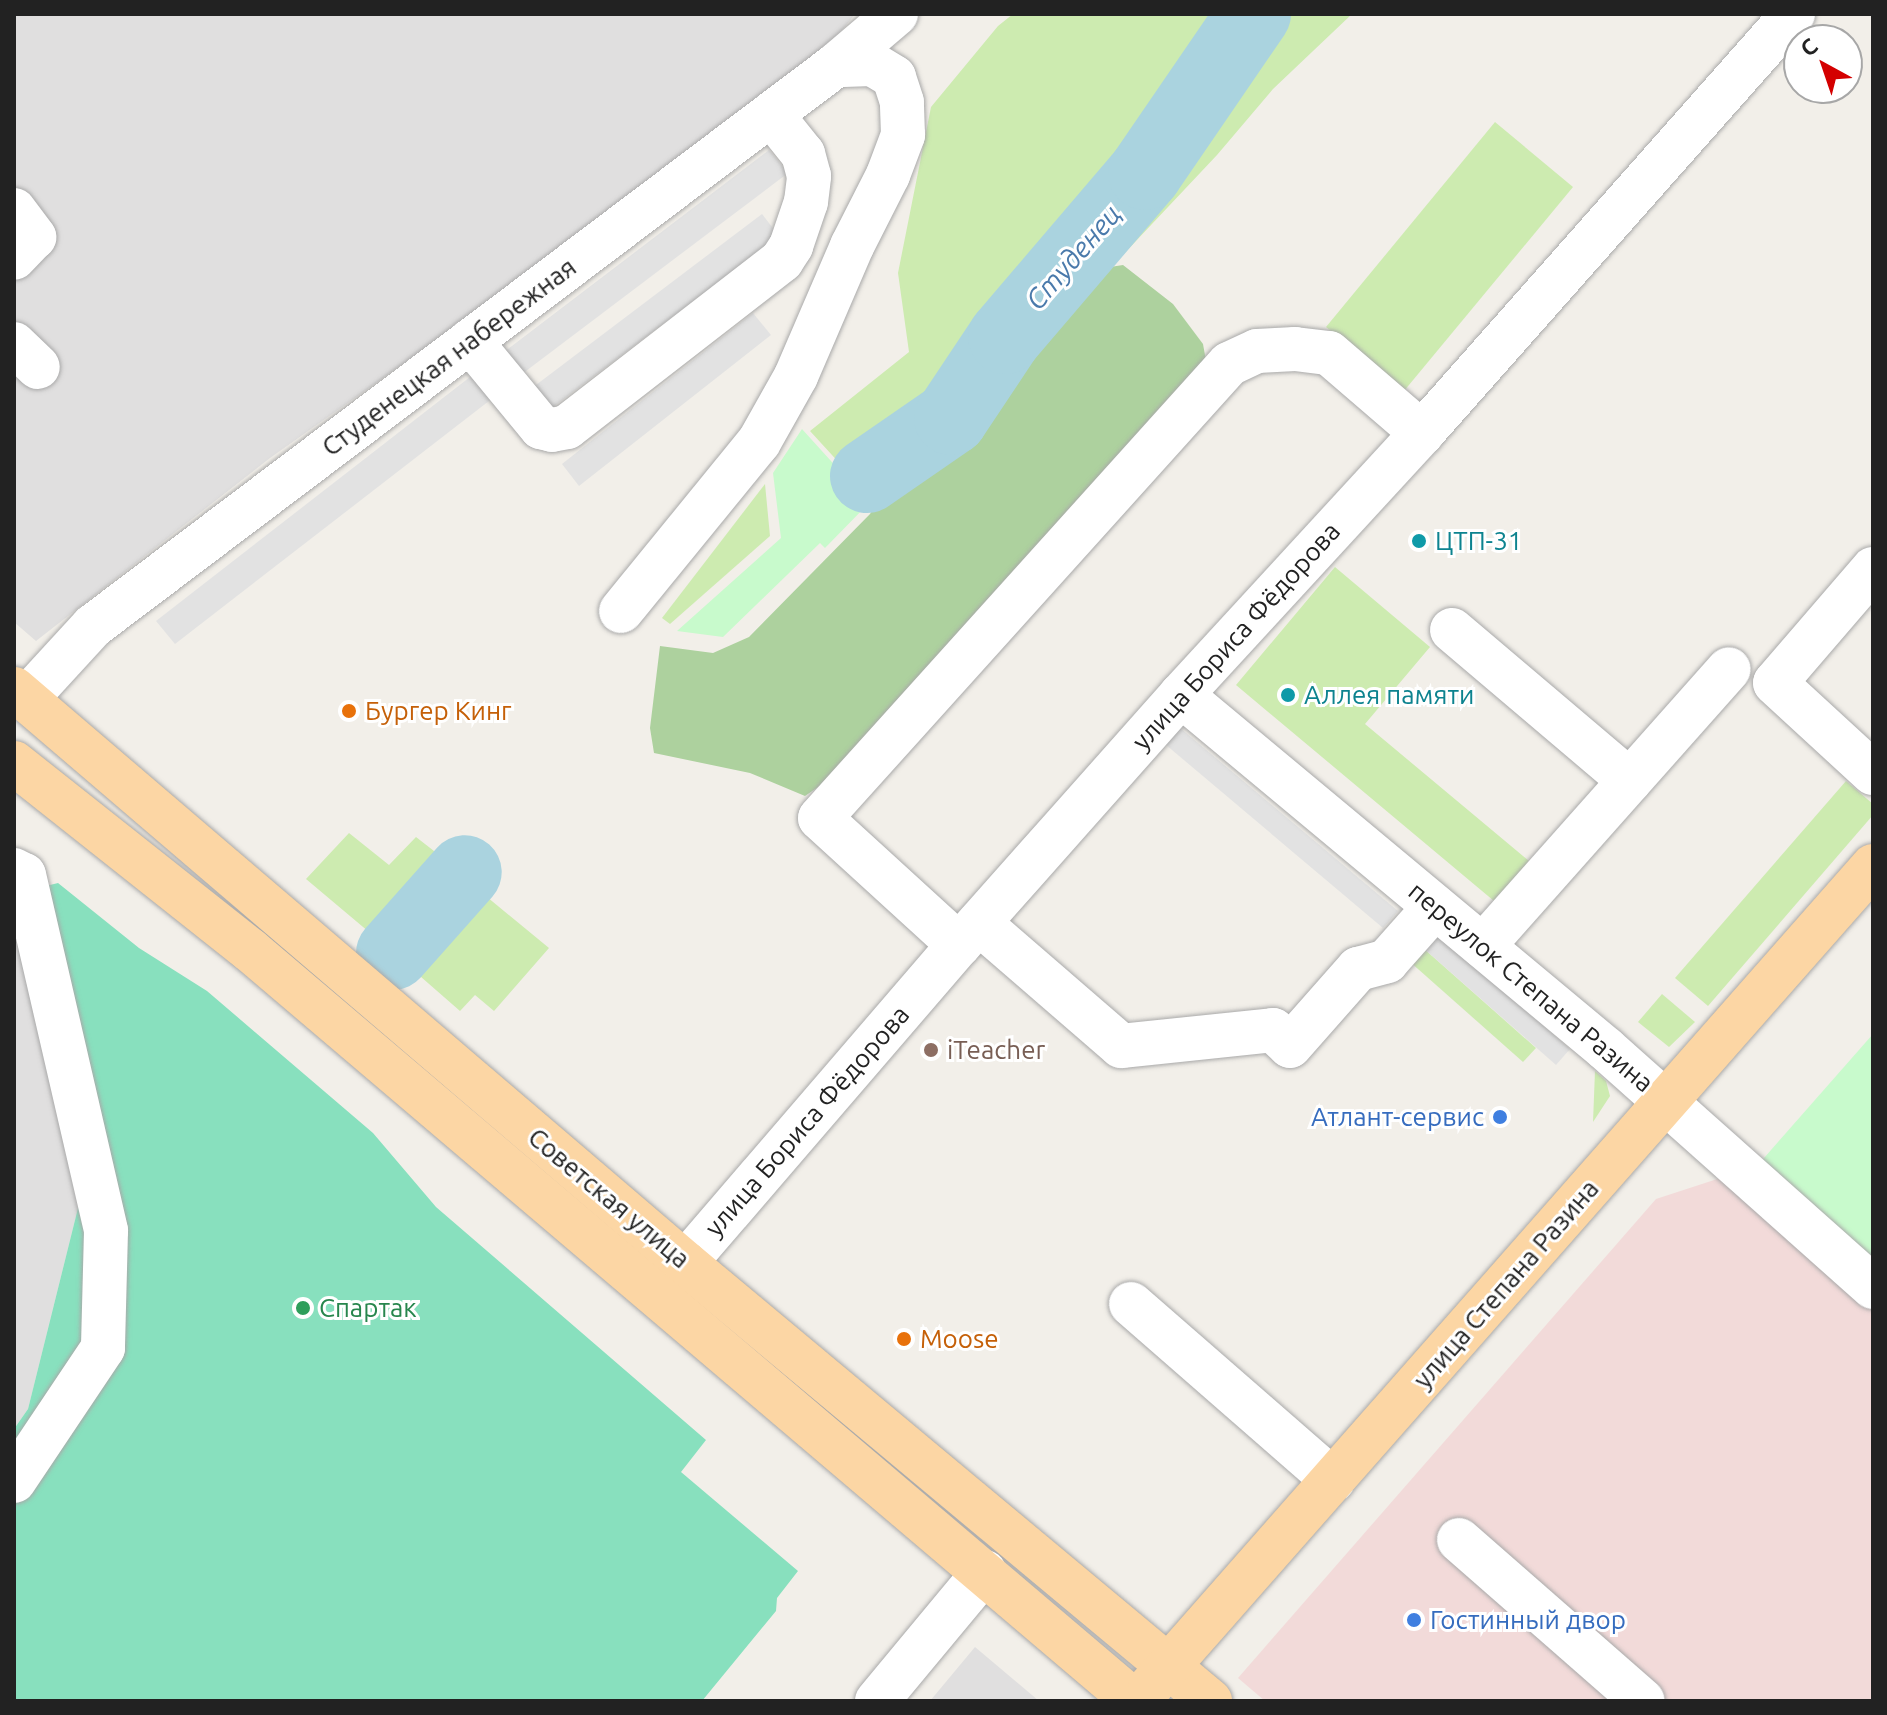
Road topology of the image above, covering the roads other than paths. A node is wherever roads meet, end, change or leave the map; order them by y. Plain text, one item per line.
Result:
1 (896, 14) edge
2 (1793, 14) edge
3 (836, 65) junction
4 (771, 114) junction
5 (14, 210) edge
6 (14, 258) edge
7 (470, 341) junction
8 (1422, 433) junction
9 (1873, 569) edge
10 (621, 611) dead end
11 (1452, 630) dead end
12 (1729, 669) dead end
13 (1181, 695) junction
14 (18, 701) edge
15 (14, 763) edge
16 (1873, 773) edge
17 (1630, 781) junction
18 (1873, 866) edge
19 (14, 870) edge
20 (1435, 907) junction
21 (969, 934) junction
22 (1483, 946) junction
23 (1667, 1102) junction
24 (685, 1263) junction
25 (1873, 1287) edge
26 (1131, 1304) dead end
27 (1333, 1480) junction
28 (14, 1481) edge
29 (1459, 1540) dead end
30 (984, 1572) junction
31 (1168, 1666) junction
32 (877, 1701) edge
33 (1136, 1701) edge
34 (1210, 1701) edge
35 (1643, 1701) edge

1 - 3 street, Студенецкая набережная
2 - 8 street, улица Бориса Фёдорова
3 - 4 street, Студенецкая набережная
3 - 10 street
4 - 7 street, Студенецкая набережная
4 - 7 street
5 - 6 street
7 - 14 street, Студенецкая набережная
8 - 13 street, улица Бориса Фёдорова
8 - 21 street
9 - 16 street
11 - 17 street
12 - 17 street
13 - 20 street, переулок Степана Разина
13 - 21 street, улица Бориса Фёдорова
14 - 24 main road, Советская улица
15 - 30 main road, Советская улица
17 - 22 street
18 - 23 main road, улица Степана Разина
19 - 28 street
20 - 21 street
20 - 22 street, переулок Степана Разина
21 - 24 street, улица Бориса Фёдорова
22 - 23 street, переулок Степана Разина
23 - 25 street, переулок Степана Разина
23 - 27 main road, улица Степана Разина
24 - 31 main road, Советская улица
26 - 27 street
27 - 31 main road, улица Степана Разина
29 - 35 street
30 - 32 street
30 - 33 main road, Советская улица
31 - 33 main road, улица Степана Разина
31 - 34 main road, Советская улица

